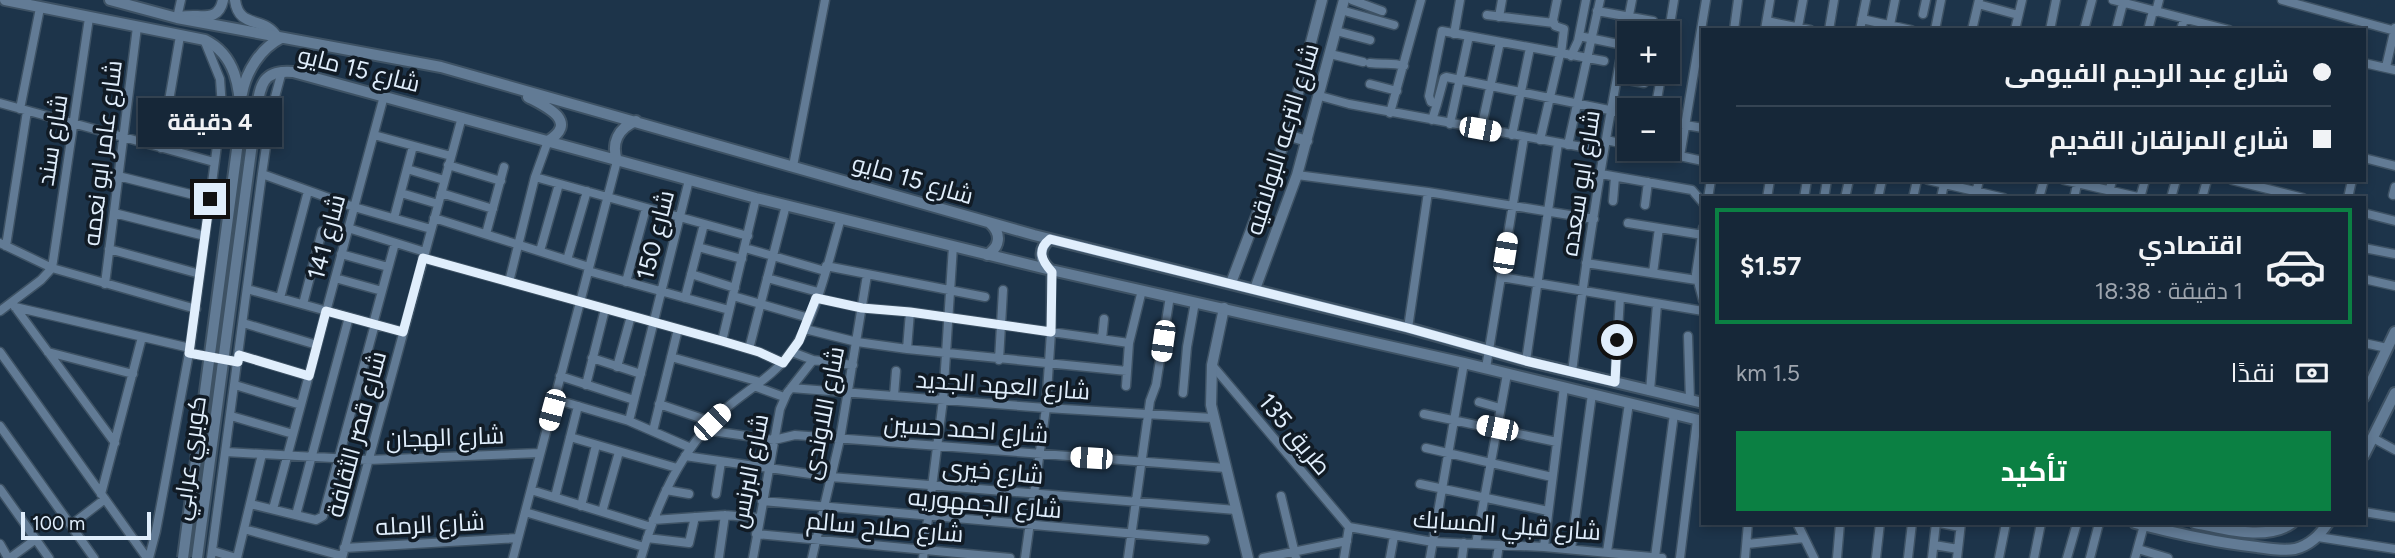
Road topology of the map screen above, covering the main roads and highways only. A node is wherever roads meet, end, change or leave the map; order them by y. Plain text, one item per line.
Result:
1 (5, 0) edge
2 (110, 0) edge
3 (123, 2) edge
4 (56, 6) edge
5 (153, 6) edge
6 (279, 38) junction
7 (512, 88) junction
8 (240, 100) junction
9 (256, 113) joint
10 (636, 121) junction
11 (548, 141) junction
12 (617, 162) junction
13 (989, 223) junction
14 (1050, 239) junction
15 (987, 255) junction
16 (1051, 270) junction
17 (2395, 331) edge
18 (2366, 393) edge
19 (2394, 398) edge
20 (1701, 403) edge
21 (1700, 421) edge
22 (2366, 451) edge
23 (2145, 525) edge
24 (2218, 525) edge
25 (2287, 525) edge
26 (2327, 525) edge
27 (2294, 553) edge
28 (2277, 554) edge
29 (183, 558) edge
30 (197, 558) edge

1 - 4 main road
2 - 3 main road, شارع 15 مايو
3 - 5 main road, شارع 15 مايو
4 - 8 main road
5 - 6 main road, شارع 15 مايو
6 - 7 main road, شارع 15 مايو
6 - 8 main road
7 - 10 main road, شارع 15 مايو
7 - 11 main road
8 - 29 main road, كوبري عرابي, bridge
9 - 11 main road, شارع 15 مايو
9 - 30 main road, كوبري عرابي, bridge
10 - 12 main road
10 - 13 main road, شارع 15 مايو
11 - 12 main road, شارع 15 مايو
12 - 15 main road, شارع 15 مايو
13 - 14 main road, شارع 15 مايو
13 - 15 main road
14 - 16 main road
14 - 20 main road, شارع 15 مايو
15 - 16 main road, شارع 15 مايو
16 - 21 main road, شارع 15 مايو
17 - 18 main road
19 - 22 main road
23 - 28 main road
24 - 25 main road
26 - 27 main road
27 - 28 main road

